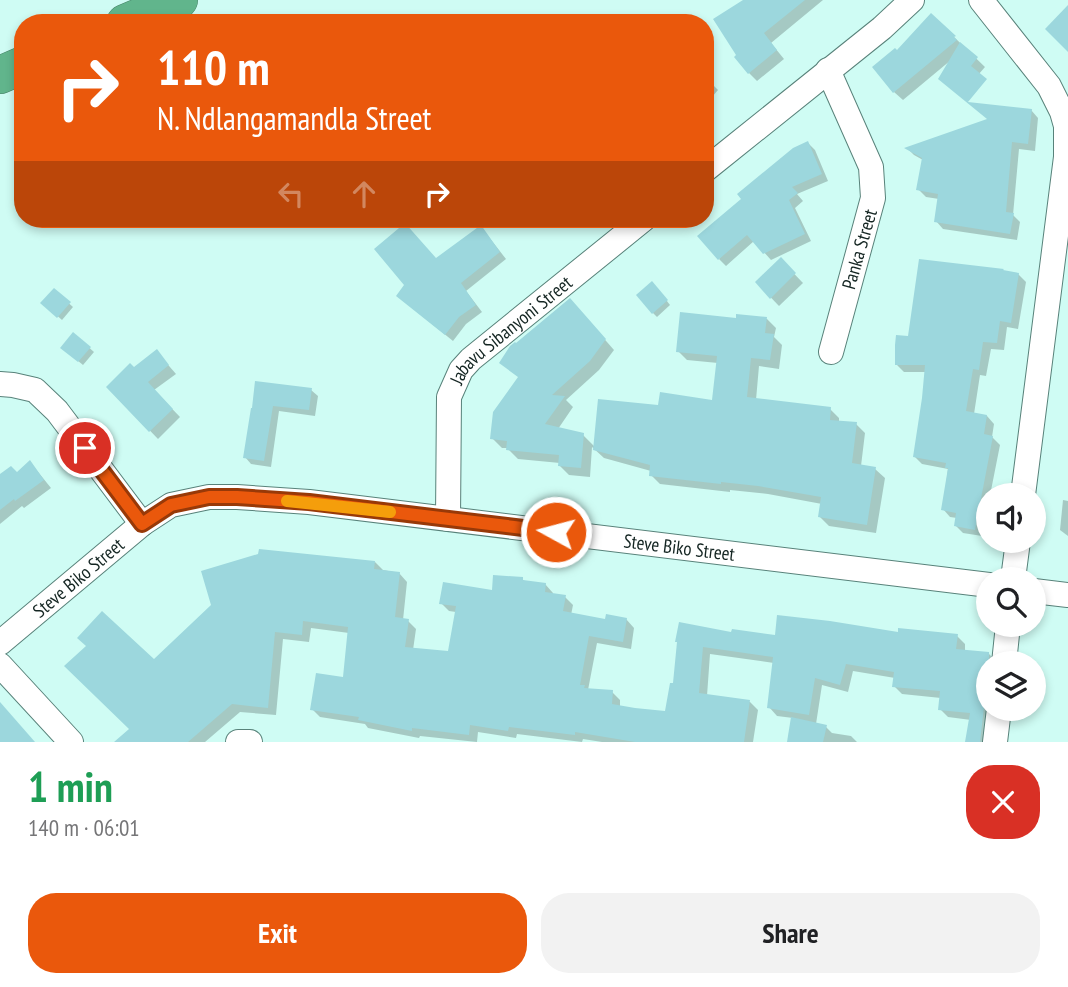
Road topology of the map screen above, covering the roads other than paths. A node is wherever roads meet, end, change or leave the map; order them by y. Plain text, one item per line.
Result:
1 (179, 0) edge
2 (912, 0) edge
3 (981, 0) edge
4 (146, 14) edge
5 (828, 71) junction
6 (714, 163) edge
7 (633, 228) edge
8 (831, 352) dead end
9 (0, 384) edge
10 (1024, 483) edge
11 (448, 519) junction
12 (142, 524) junction
13 (976, 583) edge
14 (1046, 593) edge
15 (1068, 596) edge
16 (0, 643) edge
17 (0, 665) edge
18 (998, 721) edge
19 (71, 742) edge
20 (238, 742) edge
21 (250, 742) edge
22 (995, 742) edge

1 - 4 highway
2 - 5 street
3 - 10 street
5 - 6 street
5 - 8 street, Panka Street
7 - 11 street, Jabavu Sibanyoni Street
9 - 12 street
11 - 12 street, Steve Biko Street
11 - 13 street, Steve Biko Street
12 - 16 street, Steve Biko Street
14 - 15 street
17 - 19 street
18 - 22 street
20 - 21 street

